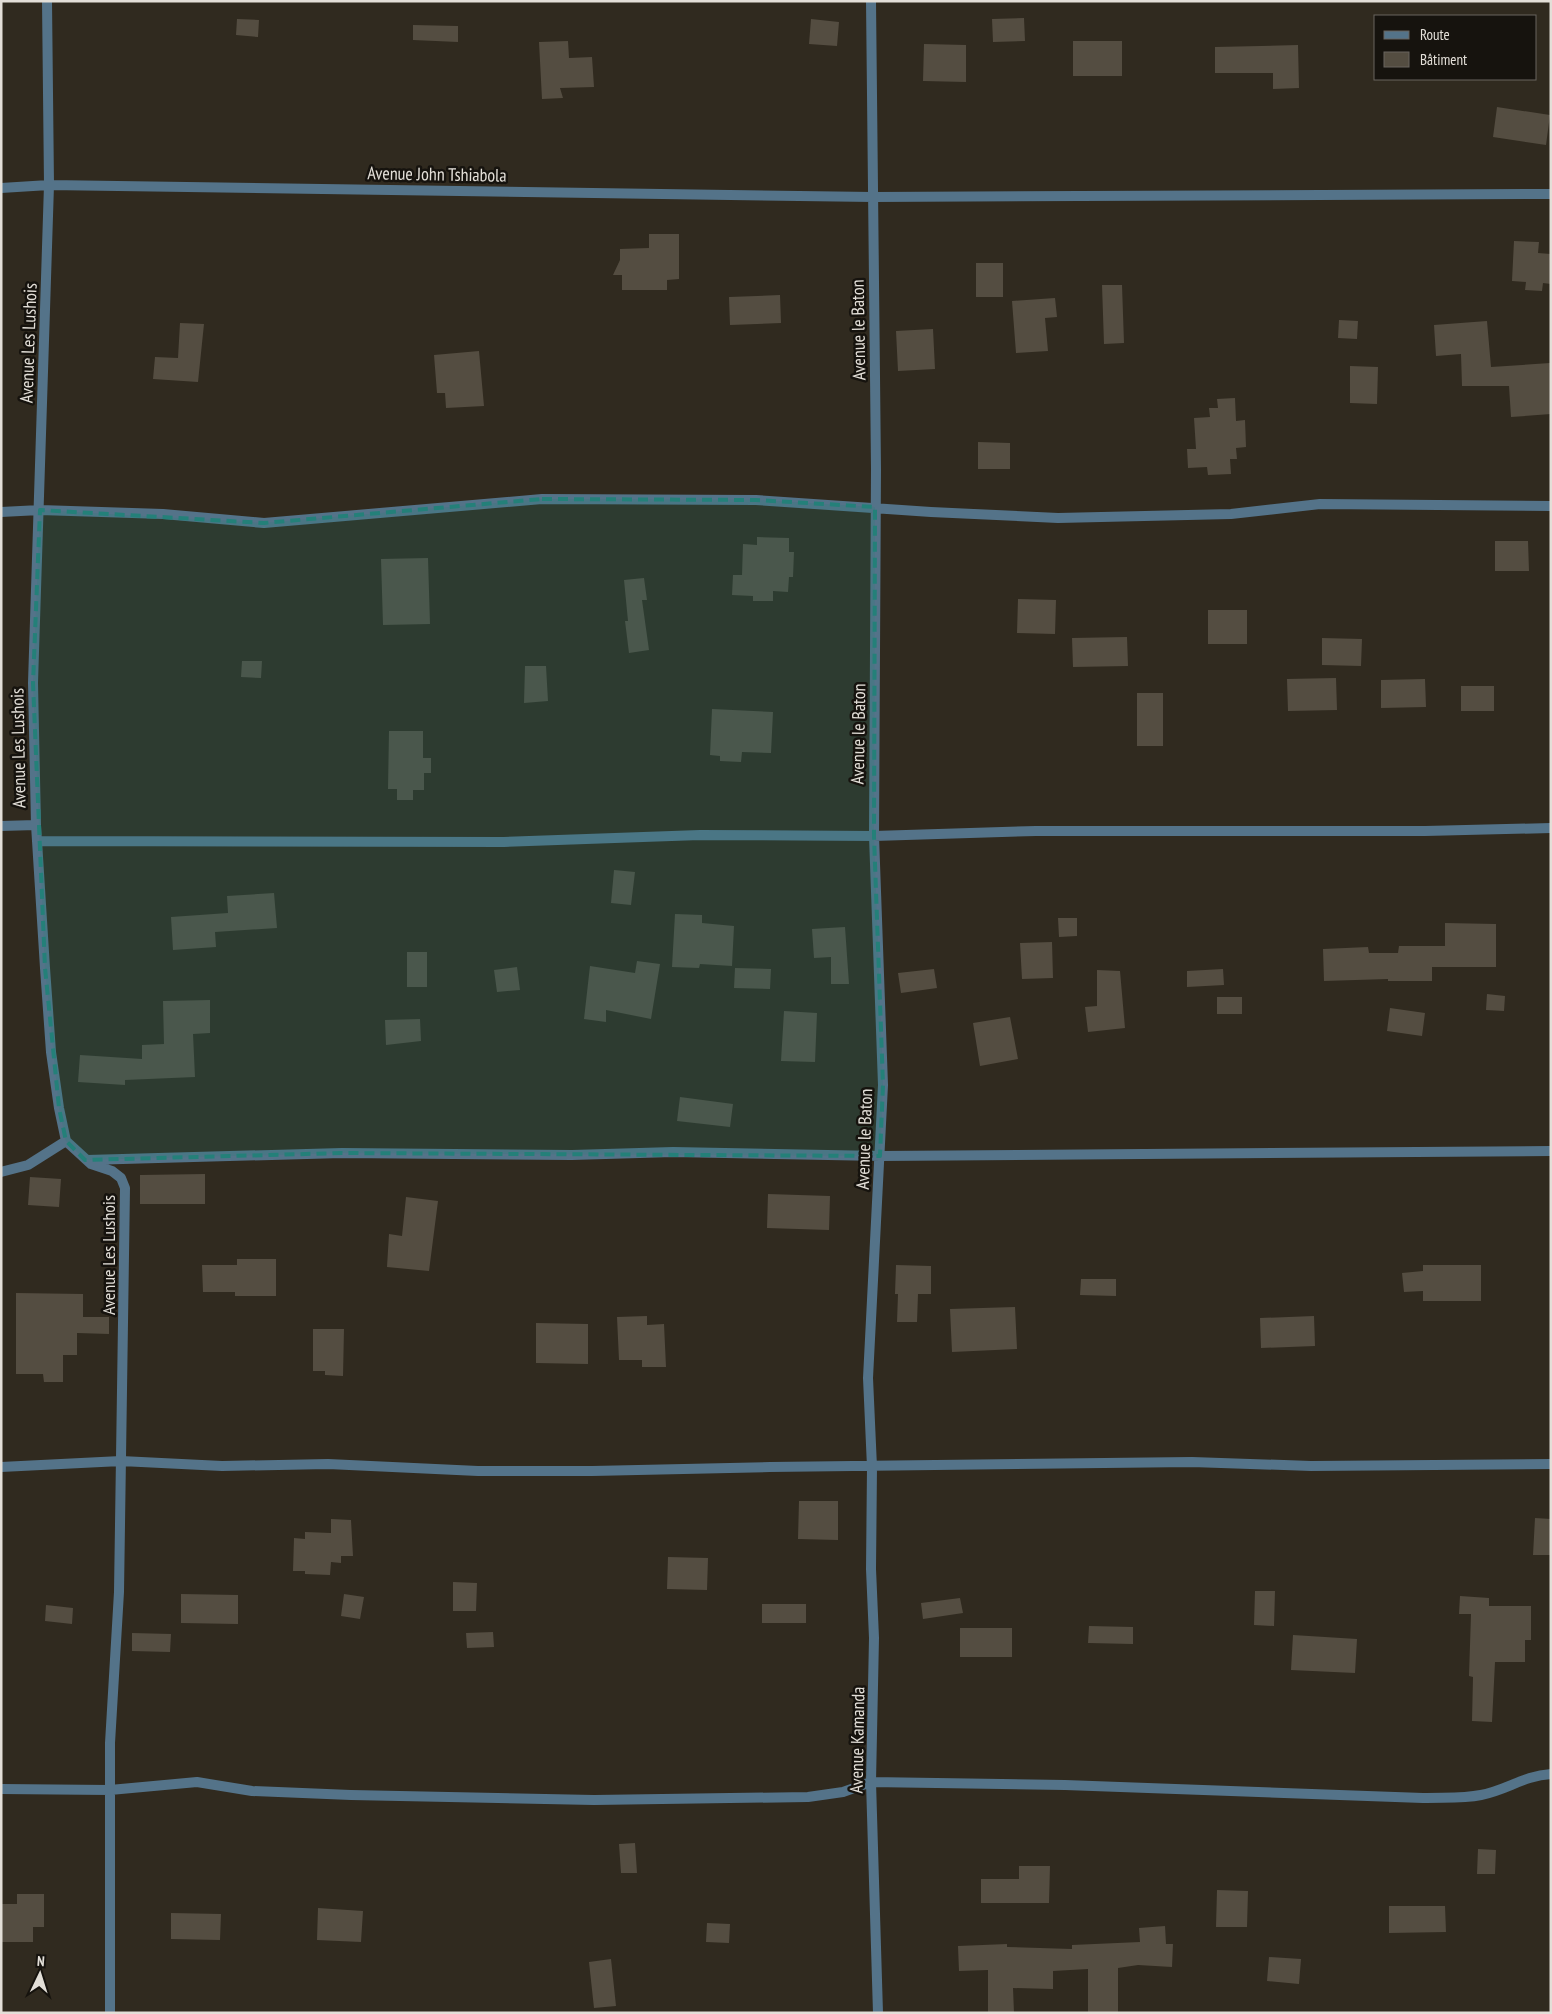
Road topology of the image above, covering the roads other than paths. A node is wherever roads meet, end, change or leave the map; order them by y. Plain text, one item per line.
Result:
1 (47, 1) edge
2 (871, 1) edge
3 (49, 185) junction
4 (1, 188) edge
5 (1551, 194) edge
6 (873, 197) junction
7 (1551, 506) edge
8 (875, 507) junction
9 (40, 510) junction
10 (1, 512) edge
11 (36, 825) junction
12 (1, 826) edge
13 (1551, 828) edge
14 (874, 836) junction
15 (38, 841) junction
16 (66, 1141) junction
17 (1551, 1151) edge
18 (880, 1156) junction
19 (86, 1160) junction
20 (1, 1172) edge
21 (120, 1462) junction
22 (1551, 1464) edge
23 (1, 1467) edge
24 (872, 1467) junction
25 (1551, 1774) edge
26 (871, 1782) junction
27 (1, 1789) edge
28 (110, 1790) junction
29 (110, 2013) edge
30 (878, 2013) edge

1 - 3 street, Avenue Les Lushois
2 - 6 street, Avenue le Baton
3 - 4 street, Avenue John Tshiabola
3 - 6 street, Avenue John Tshiabola
3 - 9 street, Avenue Les Lushois
5 - 6 street, Avenue John Tshiabola
6 - 8 street, Avenue le Baton
7 - 8 street
8 - 9 street
8 - 14 street, Avenue le Baton
9 - 10 street
9 - 11 street, Avenue Les Lushois
11 - 12 street
11 - 15 street, Avenue Les Lushois
13 - 14 street
14 - 15 street
14 - 18 street, Avenue le Baton
15 - 16 street, Avenue Les Lushois
16 - 19 street, Avenue Les Lushois
16 - 20 street
17 - 18 street
18 - 19 street
18 - 24 street, Avenue le Baton
19 - 21 street, Avenue Les Lushois
21 - 23 street
21 - 24 street
21 - 28 street, Avenue Les Lushois
22 - 24 street
24 - 26 street, Avenue Kamanda
25 - 26 street
26 - 28 street
26 - 30 street, Avenue Kamanda
27 - 28 street
28 - 29 street, Avenue Les Lushois

